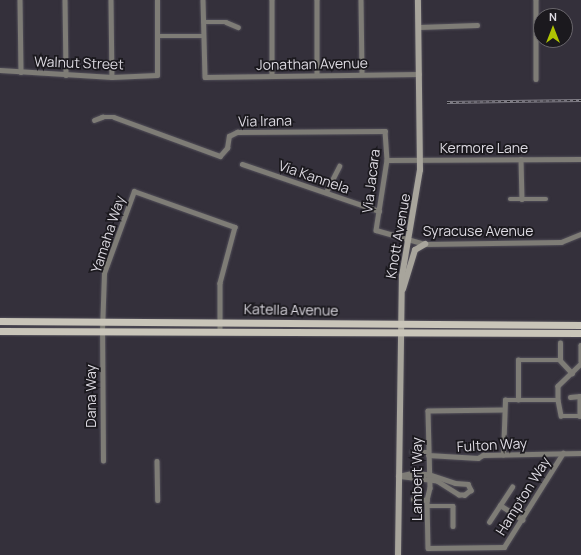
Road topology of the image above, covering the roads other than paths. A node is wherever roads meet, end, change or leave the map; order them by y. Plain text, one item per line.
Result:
1 (20, 0) edge
2 (65, 0) edge
3 (111, 0) edge
4 (157, 0) edge
5 (203, 0) edge
6 (272, 0) edge
7 (317, 0) edge
8 (362, 0) edge
9 (418, 0) edge
10 (536, 0) edge
11 (203, 22) junction
12 (477, 25) dead end
13 (238, 27) dead end
14 (419, 27) junction
15 (158, 36) junction
16 (203, 36) junction
17 (0, 70) edge
18 (20, 72) junction
19 (317, 74) junction
20 (362, 74) junction
21 (419, 74) junction
22 (66, 75) junction
23 (272, 75) junction
24 (112, 77) junction
25 (536, 79) dead end
26 (94, 120) dead end
27 (387, 134) joint
28 (521, 159) junction
29 (581, 159) edge
30 (387, 160) junction
31 (420, 160) junction
32 (242, 164) dead end
33 (339, 166) dead end
34 (326, 192) junction
35 (510, 199) dead end
36 (522, 199) junction
37 (546, 199) dead end
38 (379, 211) junction
39 (376, 230) joint
40 (581, 234) edge
41 (409, 241) junction
42 (424, 244) junction
43 (401, 294) junction
44 (0, 320) edge
45 (102, 321) junction
46 (220, 322) junction
47 (401, 324) junction
48 (530, 324) junction
49 (581, 325) edge
50 (0, 331) edge
51 (102, 331) junction
52 (220, 331) junction
53 (401, 333) junction
54 (495, 333) junction
55 (581, 334) edge
56 (560, 343) dead end
57 (581, 344) edge
58 (560, 360) junction
59 (581, 361) edge
60 (581, 364) edge
61 (572, 373) junction
62 (570, 396) dead end
63 (518, 400) junction
64 (558, 400) junction
65 (504, 410) junction
66 (581, 416) edge
67 (412, 452) dead end
68 (563, 453) junction
69 (581, 453) edge
70 (428, 454) junction
71 (503, 454) junction
72 (103, 461) dead end
73 (157, 461) dead end
74 (428, 474) junction
75 (398, 476) junction
76 (429, 479) junction
77 (512, 487) dead end
78 (413, 499) dead end
79 (158, 500) dead end
80 (428, 500) junction
81 (500, 505) junction
82 (428, 506) junction
83 (523, 520) junction
84 (488, 522) dead end
85 (453, 526) dead end
86 (428, 548) joint
87 (398, 555) edge

1 - 18 street
2 - 22 street
3 - 24 street
4 - 15 street
5 - 11 street
6 - 23 street
7 - 19 street
8 - 20 street
9 - 14 main road, Knott Avenue
10 - 25 street
11 - 13 street
11 - 16 street
12 - 14 street
14 - 21 main road, Knott Avenue
15 - 16 street
15 - 24 street, Walnut Street
16 - 23 street, Jonathan Avenue
17 - 18 street, Walnut Street
18 - 22 street, Walnut Street
19 - 20 street, Jonathan Avenue
19 - 23 street, Jonathan Avenue
20 - 21 street, Jonathan Avenue
21 - 31 main road, Knott Avenue
22 - 24 street, Walnut Street
26 - 27 street, Via Irana
27 - 30 street, Via Jacara
28 - 29 street, Kermore Lane
28 - 31 street, Kermore Lane
28 - 36 street
30 - 31 street, Kermore Lane
30 - 38 street, Via Jacara
31 - 41 main road, Knott Avenue
32 - 34 street, Via Kannela
33 - 34 street
34 - 38 street, Via Kannela
35 - 36 street
36 - 37 street
38 - 39 street, Via Jacara
39 - 41 street, Syracuse Avenue
40 - 42 street, Syracuse Avenue
41 - 42 street, Syracuse Avenue
41 - 43 main road, Knott Avenue
42 - 43 main road
43 - 47 main road, Knott Avenue
44 - 45 main road, Katella Avenue
45 - 46 main road, Katella Avenue
45 - 46 street, Yamaha Way
45 - 51 street, Yamaha Way
46 - 47 main road, Katella Avenue
46 - 52 street
47 - 48 main road, Katella Avenue
47 - 53 main road, Knott Avenue
48 - 49 main road, Katella Avenue
48 - 54 main road
50 - 51 main road, Katella Avenue
51 - 52 main road, Katella Avenue
51 - 72 street, Dana Way
52 - 53 main road, Katella Avenue
53 - 54 main road, Katella Avenue
53 - 75 main road, Knott Avenue
54 - 55 main road, Katella Avenue
56 - 58 street
57 - 59 street
58 - 61 street
58 - 63 street
60 - 61 street
61 - 64 street
62 - 66 street
63 - 64 street
63 - 65 street
64 - 66 street
65 - 70 street, Lambert Way
65 - 71 street
67 - 70 street, Fulton Way
68 - 69 street, Fulton Way
68 - 71 street, Fulton Way
68 - 83 street, Hampton Way
70 - 71 street, Fulton Way
70 - 74 street, Lambert Way
73 - 79 street
74 - 75 street
74 - 76 street, Lambert Way
74 - 76 street
75 - 76 street
75 - 87 main road, Knott Avenue
76 - 80 street, Lambert Way
77 - 81 street
78 - 80 street
80 - 82 street, Lambert Way
81 - 83 street
81 - 84 street
82 - 85 street
82 - 86 street, Lambert Way
83 - 86 street, Hampton Way

